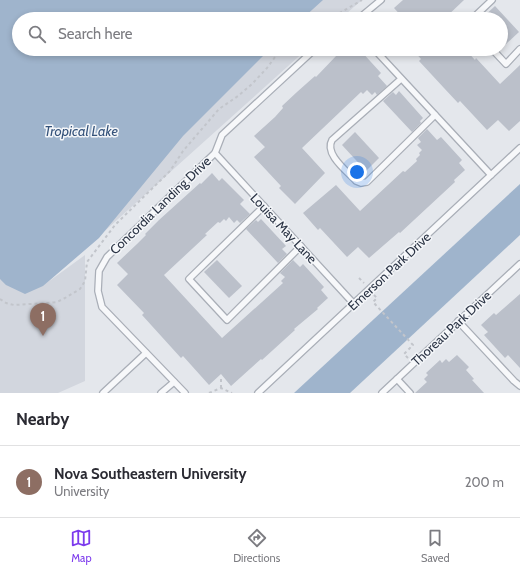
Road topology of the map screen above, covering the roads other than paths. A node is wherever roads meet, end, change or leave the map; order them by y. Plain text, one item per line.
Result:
1 (381, 0) edge
2 (492, 0) edge
3 (366, 12) edge
4 (479, 12) edge
5 (520, 49) edge
6 (307, 56) edge
7 (380, 56) edge
8 (499, 56) edge
9 (401, 79) junction
10 (436, 115) junction
11 (520, 148) edge
12 (215, 153) junction
13 (491, 175) junction
14 (264, 206) junction
15 (301, 246) junction
16 (520, 264) edge
17 (354, 304) junction
18 (458, 321) junction
19 (146, 353) junction
20 (397, 379) junction
21 (174, 382) junction
22 (520, 386) edge
23 (103, 393) edge
24 (161, 393) edge
25 (185, 393) edge
26 (258, 393) edge
27 (382, 393) edge
28 (410, 393) edge

1 - 3 lane
2 - 4 lane
5 - 8 lane
6 - 12 lane, Concordia Landing Drive
7 - 9 lane
9 - 10 lane
9 - 10 lane
10 - 13 lane
11 - 13 lane, Emerson Park Drive
12 - 14 lane, Louisa May Lane
12 - 19 lane, Concordia Landing Drive
13 - 17 lane, Emerson Park Drive
14 - 15 lane, Louisa May Lane
14 - 15 lane
15 - 17 lane, Louisa May Lane
16 - 18 lane, Thoreau Park Drive
17 - 26 lane, Emerson Park Drive
18 - 20 lane, Thoreau Park Drive
18 - 22 lane
19 - 21 lane, Concordia Landing Drive
19 - 23 lane
20 - 27 lane, Thoreau Park Drive
20 - 28 lane
21 - 24 lane
21 - 25 lane, Concordia Landing Drive

